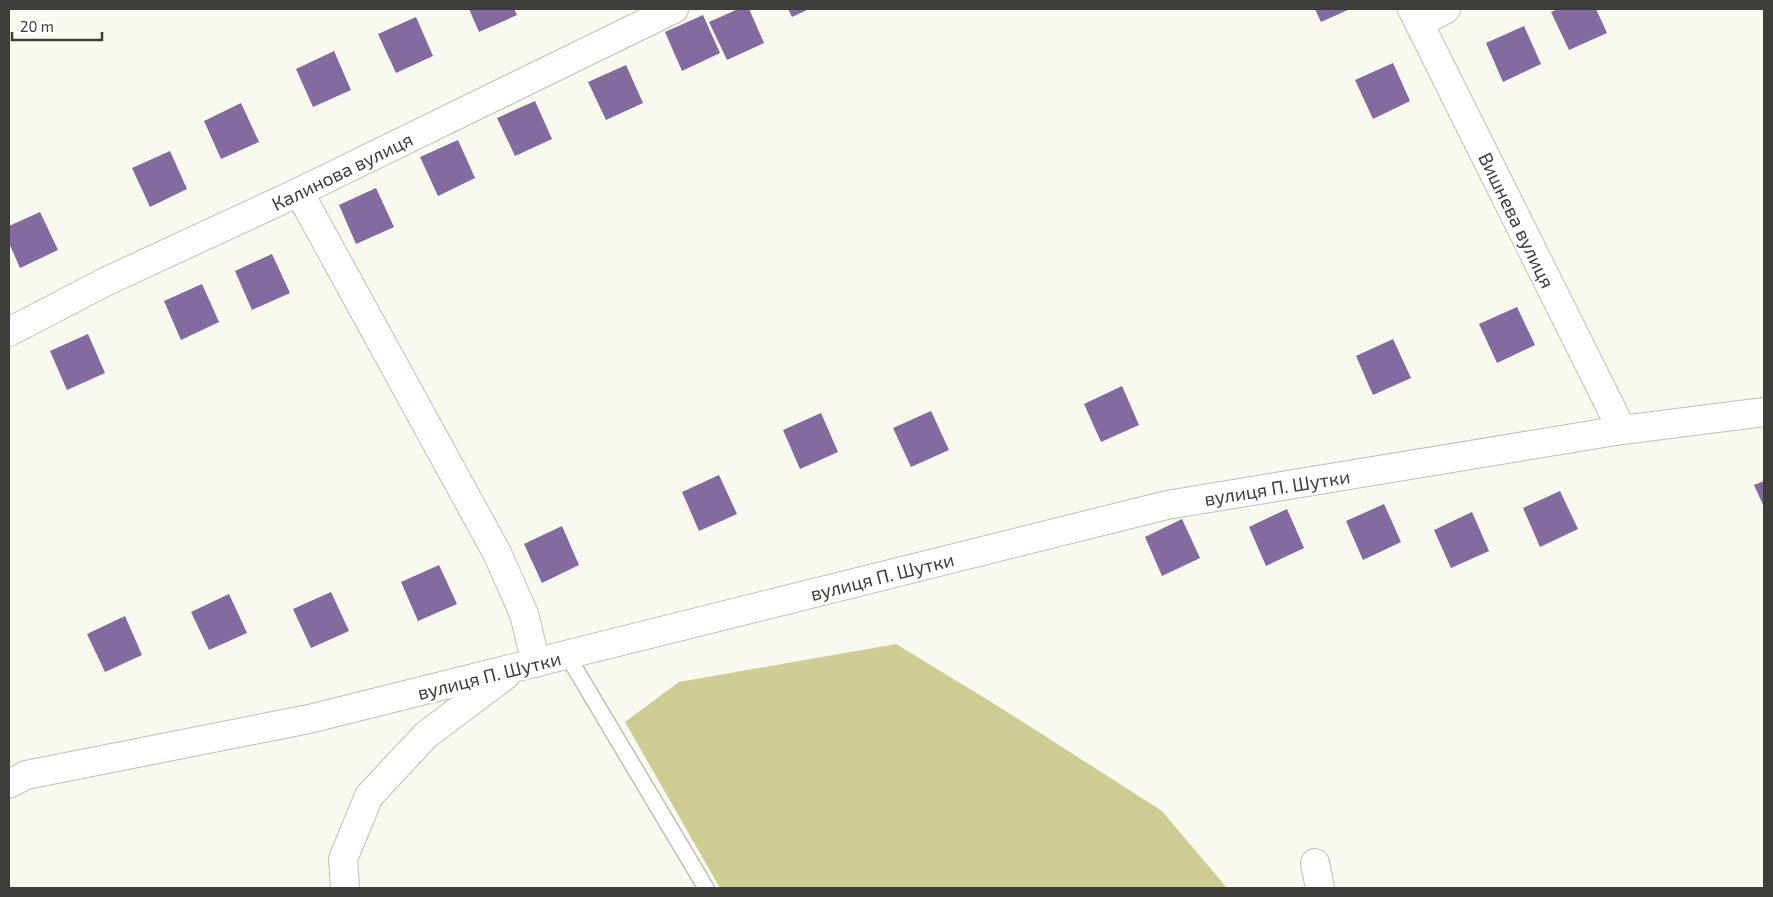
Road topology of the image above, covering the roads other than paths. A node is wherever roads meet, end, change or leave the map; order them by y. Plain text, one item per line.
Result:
1 (674, 9) edge
2 (1446, 9) edge
3 (1416, 16) edge
4 (299, 192) junction
5 (9, 332) edge
6 (1764, 412) edge
7 (1622, 430) junction
8 (567, 655) junction
9 (526, 665) junction
10 (9, 784) edge
11 (345, 888) edge
12 (706, 888) edge

1 - 4 street, Калинова вулиця
2 - 3 street
3 - 7 street, Вишнева вулиця
4 - 5 street, Калинова вулиця
4 - 9 street
6 - 7 street, вулиця П. Шутки
7 - 8 street, вулиця П. Шутки
8 - 9 street, вулиця П. Шутки
8 - 12 lane
9 - 10 street, вулиця П. Шутки
9 - 11 street

